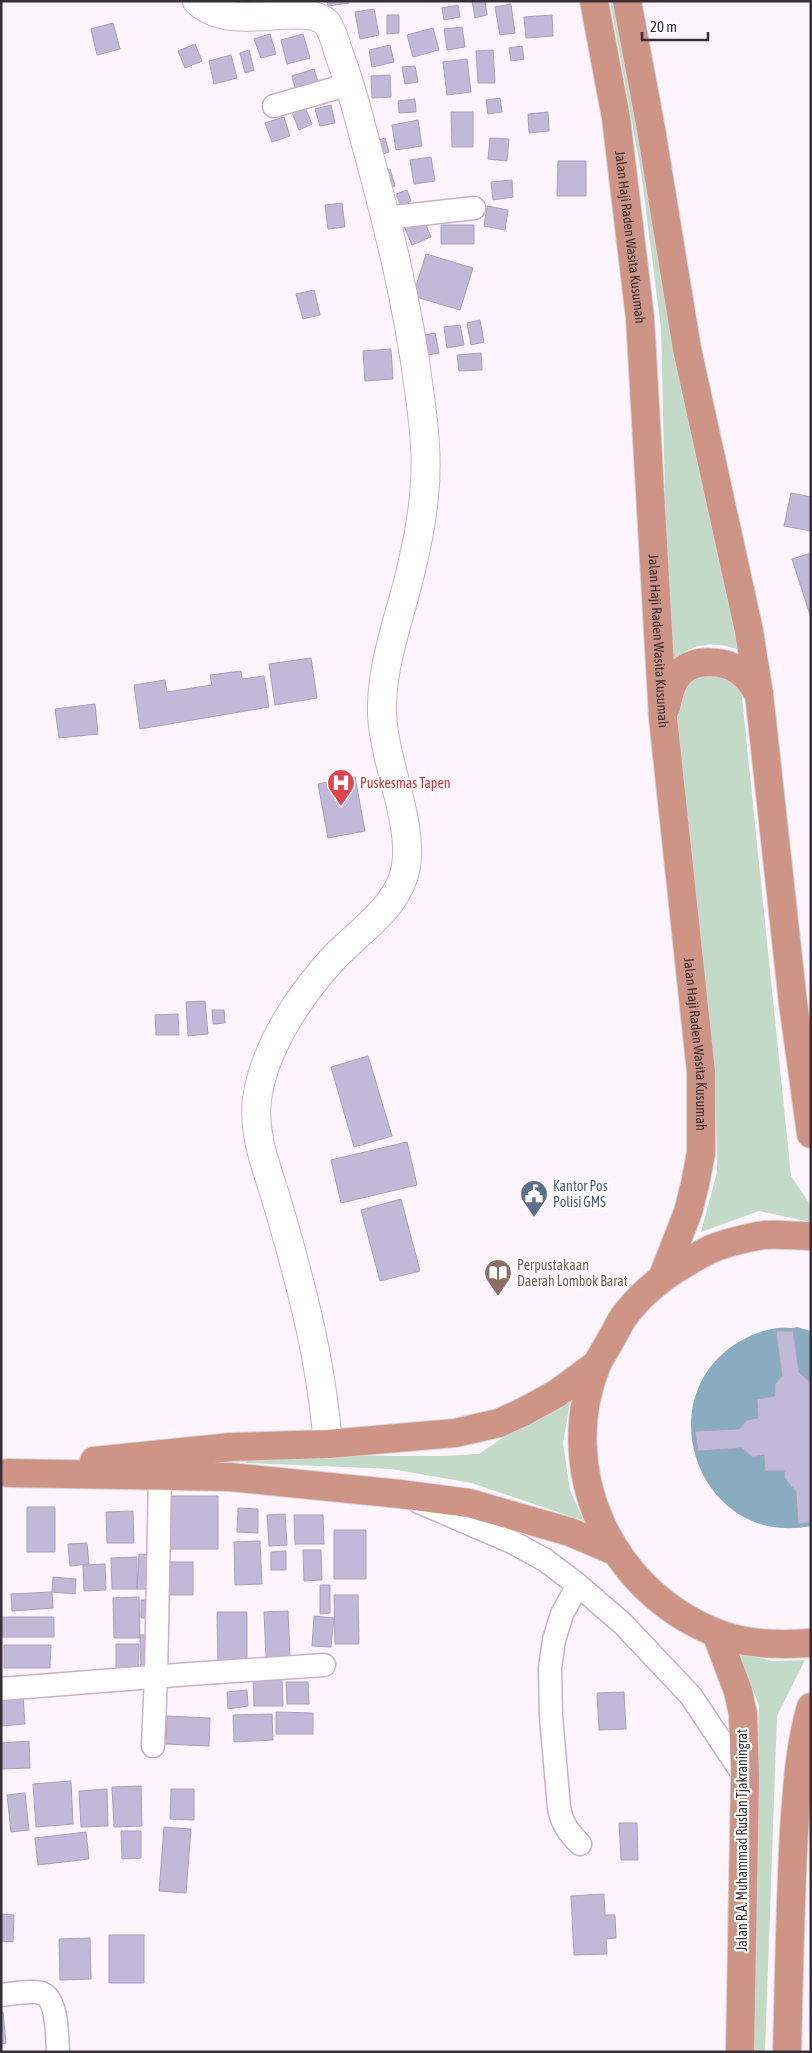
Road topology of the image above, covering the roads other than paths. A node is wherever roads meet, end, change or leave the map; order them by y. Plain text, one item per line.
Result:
1 (197, 1) edge
2 (594, 1) edge
3 (627, 1) edge
4 (350, 84) junction
5 (274, 106) dead end
6 (474, 208) dead end
7 (386, 218) junction
8 (759, 694) junction
9 (663, 718) junction
10 (793, 1003) junction
11 (811, 1035) edge
12 (811, 1134) edge
13 (811, 1236) edge
14 (663, 1276) junction
15 (597, 1364) junction
16 (328, 1444) junction
17 (231, 1447) junction
18 (4, 1474) edge
19 (160, 1476) junction
20 (230, 1476) junction
21 (400, 1494) junction
22 (617, 1552) junction
23 (578, 1585) junction
24 (716, 1633) junction
25 (811, 1644) edge
26 (324, 1665) dead end
27 (156, 1677) junction
28 (1, 1689) edge
29 (811, 1707) edge
30 (153, 1746) dead end
31 (745, 1777) junction
32 (580, 1844) dead end
33 (1, 1995) edge
34 (58, 2052) edge
35 (740, 2052) edge
36 (788, 2052) edge

1 - 4 street
2 - 9 highway, Jalan Haji Raden Wasita Kusumah
3 - 8 highway
4 - 5 street
4 - 7 street
6 - 7 street
7 - 16 street
8 - 9 highway
8 - 10 highway
9 - 14 highway, Jalan Haji Raden Wasita Kusumah
10 - 11 street
10 - 12 highway
13 - 14 highway
14 - 15 highway
15 - 16 highway
15 - 22 highway
16 - 17 highway
17 - 18 highway
17 - 20 highway
18 - 19 highway
19 - 20 highway
19 - 27 street
20 - 21 highway
21 - 22 highway
21 - 23 street
22 - 24 highway
23 - 31 street
23 - 32 street
24 - 25 highway
24 - 31 highway, Jalan R.A. Muhammad Ruslan Tjakraningrat
26 - 27 street
27 - 28 street
27 - 30 street
29 - 36 highway
31 - 35 highway, Jalan R.A. Muhammad Ruslan Tjakraningrat
33 - 34 street

